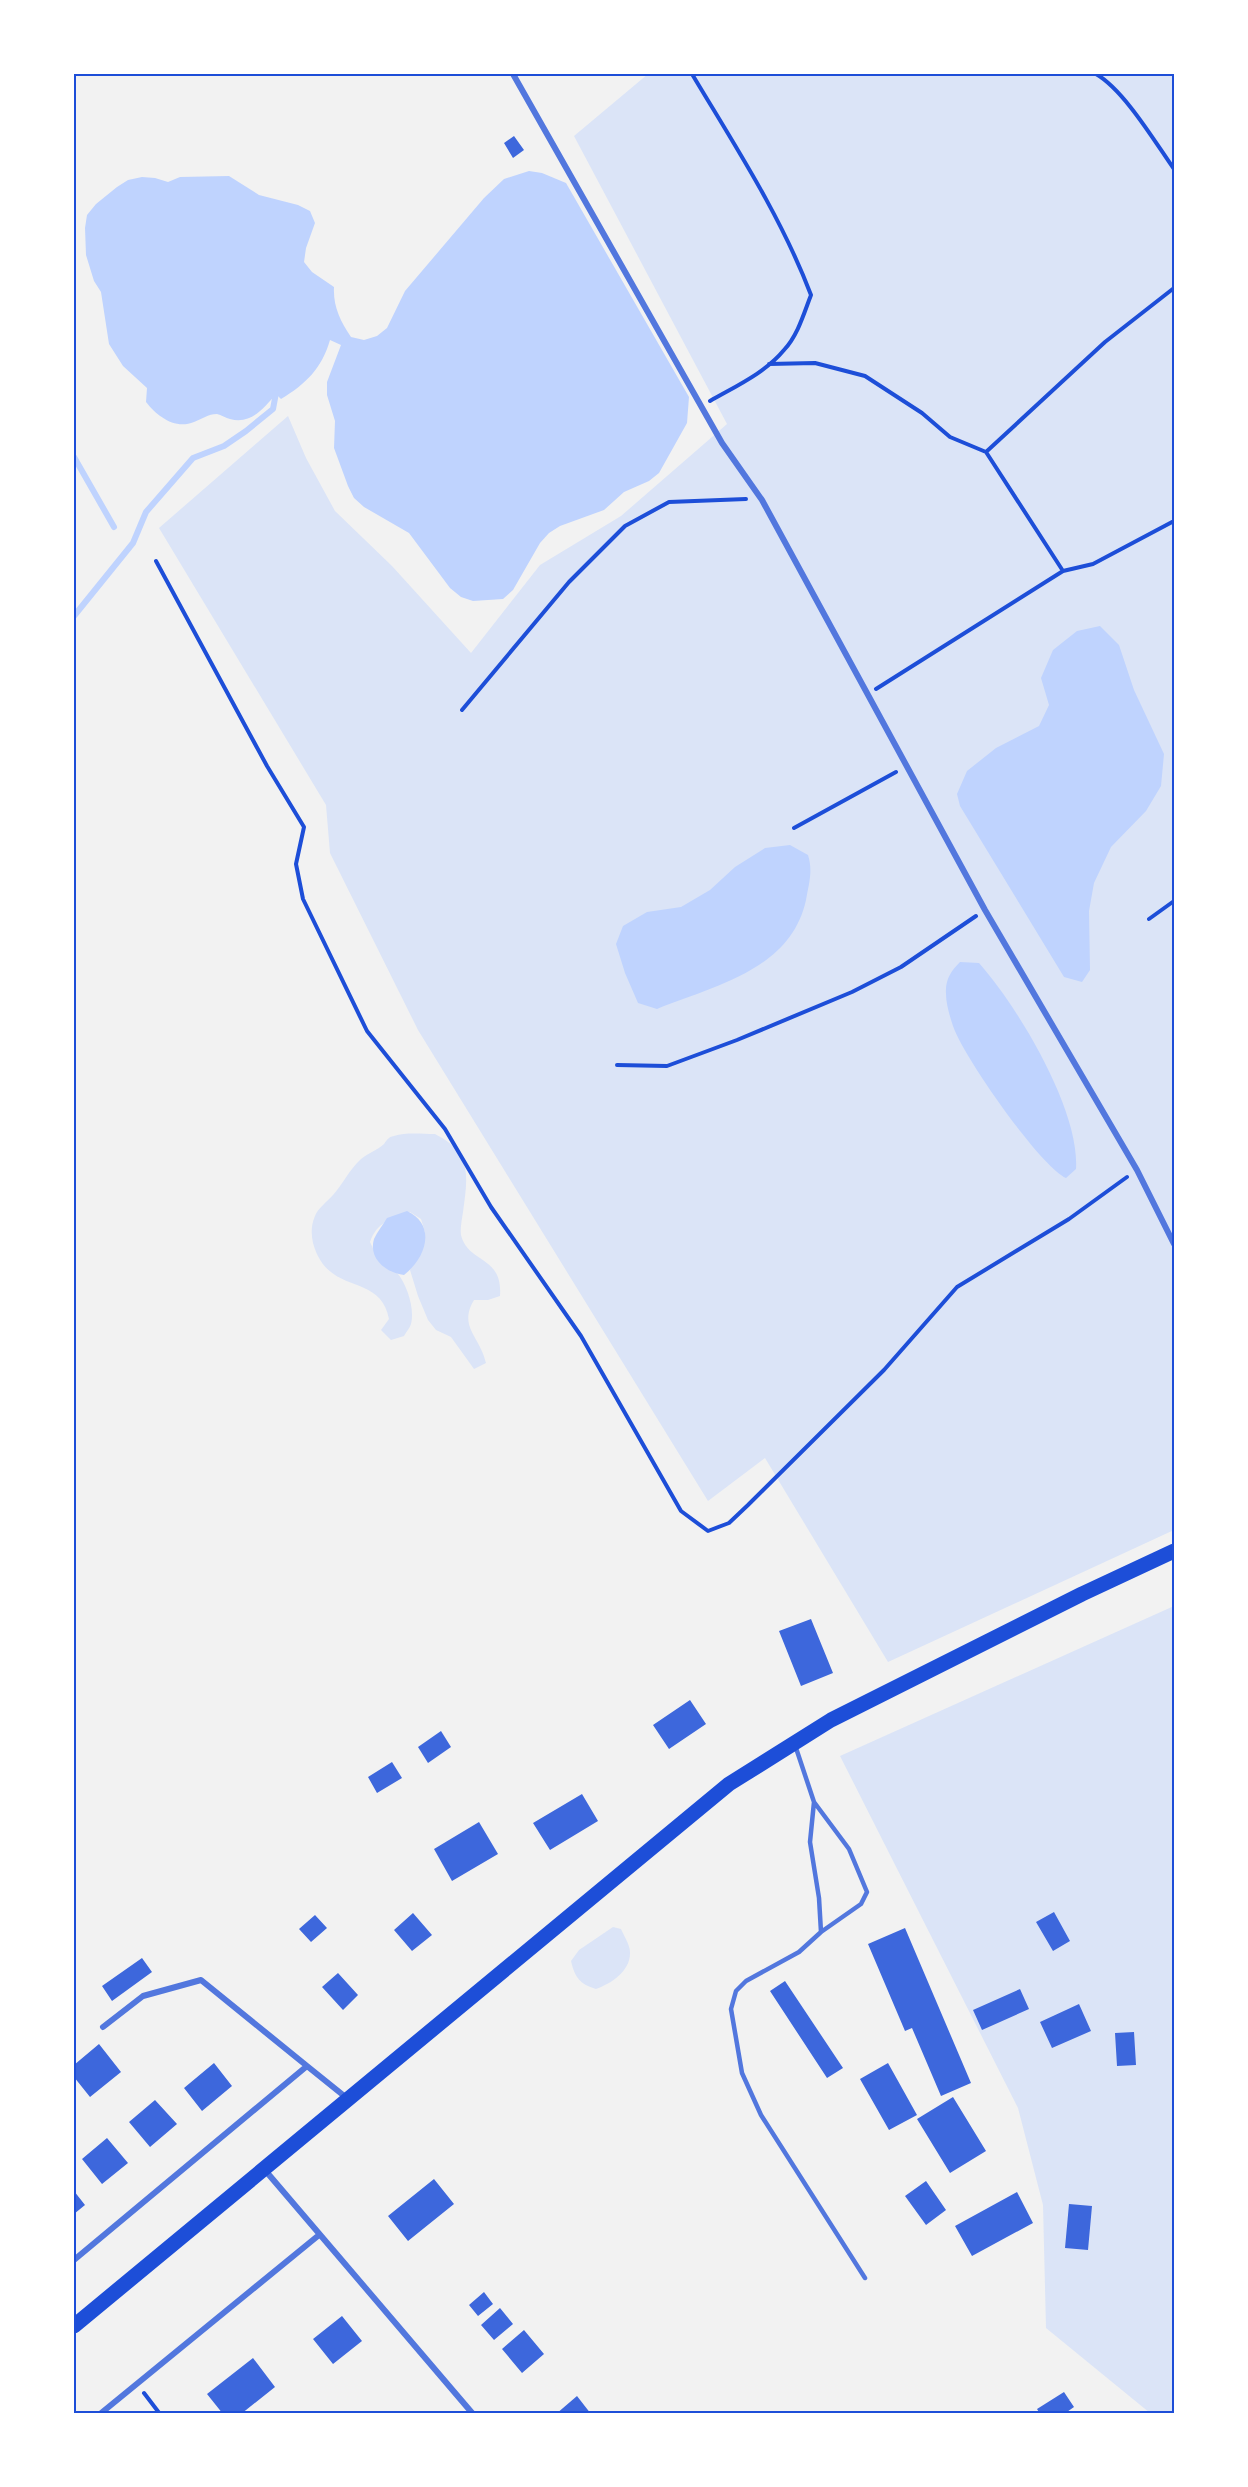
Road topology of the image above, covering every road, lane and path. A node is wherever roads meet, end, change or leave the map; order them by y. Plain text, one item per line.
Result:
1 (513, 74) edge
2 (692, 74) edge
3 (1096, 74) edge
4 (1174, 169) edge
5 (1174, 288) edge
6 (769, 364) junction
7 (701, 406) junction
8 (986, 452) junction
9 (762, 500) junction
10 (1174, 521) edge
11 (156, 561) dead end
12 (1063, 571) junction
13 (869, 694) junction
14 (462, 710) dead end
15 (908, 765) junction
16 (794, 828) dead end
17 (1174, 901) edge
18 (985, 910) junction
19 (1149, 919) dead end
20 (617, 1065) dead end
21 (1137, 1170) junction
22 (1174, 1244) edge
23 (1174, 1551) edge
24 (794, 1742) junction
25 (814, 1802) junction
26 (821, 1932) junction
27 (104, 2026) dead end
28 (307, 2066) junction
29 (348, 2099) junction
30 (264, 2169) junction
31 (319, 2235) junction
32 (74, 2260) edge
33 (865, 2278) dead end
34 (74, 2326) edge
35 (137, 2384) junction
36 (100, 2414) edge
37 (160, 2414) edge
38 (472, 2414) edge

1 - 7 street
2 - 6 path
3 - 4 path
5 - 8 path
6 - 7 path
6 - 8 path
7 - 9 street
8 - 12 path
9 - 13 street
9 - 14 path
10 - 12 path
11 - 21 path
12 - 13 path
13 - 15 street
15 - 16 path
15 - 18 street
17 - 19 path
18 - 20 path
18 - 21 street
21 - 22 street
23 - 24 main road
24 - 25 lane
24 - 29 main road
25 - 26 lane
25 - 26 lane
26 - 33 lane
27 - 28 street
28 - 29 street
28 - 32 street
29 - 30 main road
30 - 31 street
30 - 34 main road
31 - 35 street
31 - 38 street
35 - 36 street
35 - 37 path

